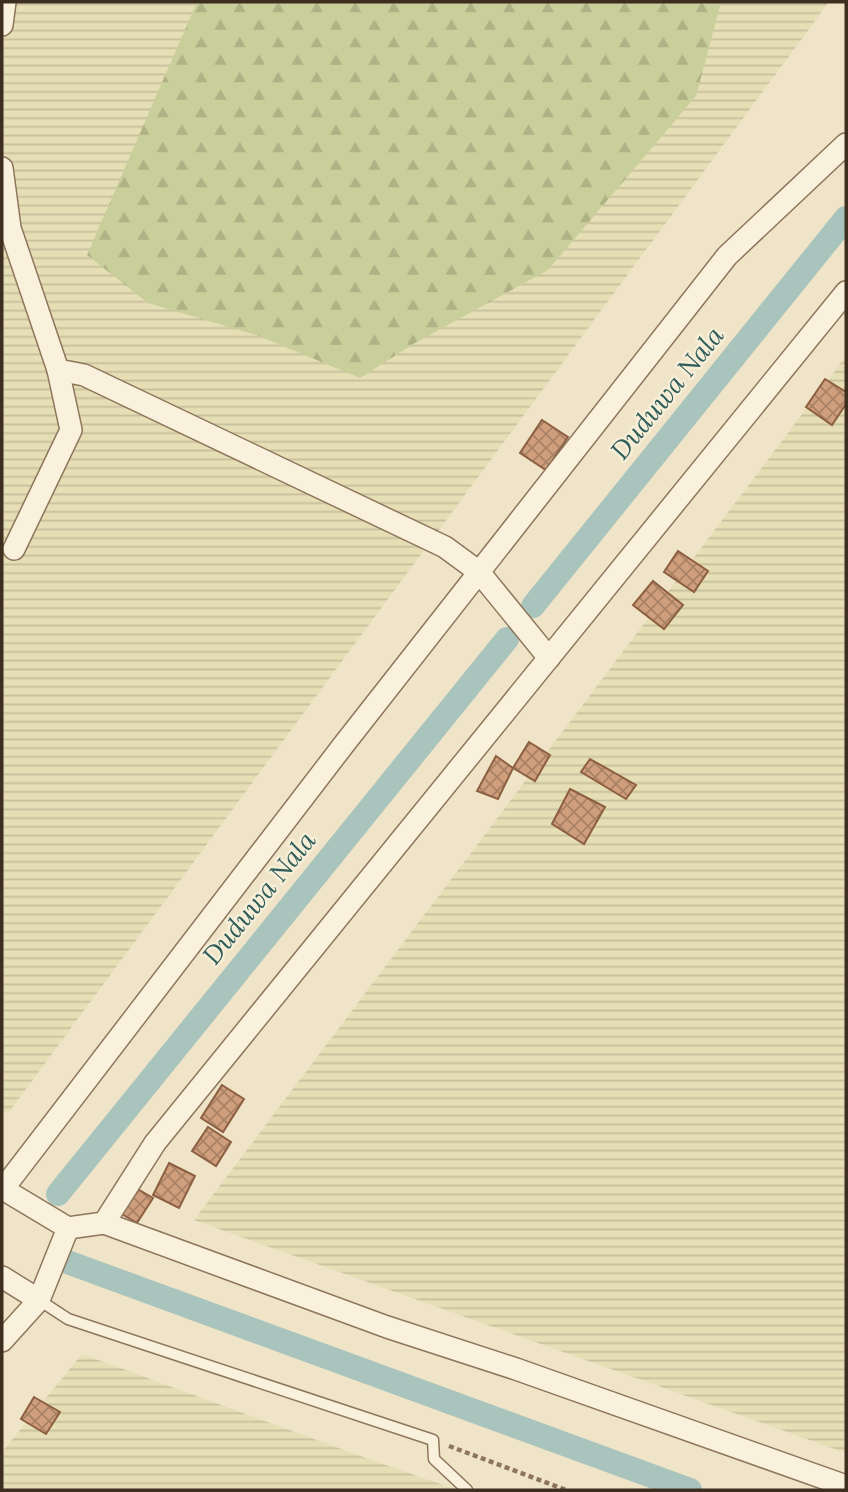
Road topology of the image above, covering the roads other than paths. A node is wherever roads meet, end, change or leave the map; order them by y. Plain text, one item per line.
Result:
1 (5, 2) edge
2 (2, 25) edge
3 (846, 144) edge
4 (2, 168) edge
5 (846, 292) edge
6 (58, 370) junction
7 (14, 549) dead end
8 (479, 572) junction
9 (549, 658) junction
10 (104, 1223) junction
11 (68, 1228) junction
12 (2, 1277) edge
13 (39, 1300) junction
14 (2, 1341) edge
15 (846, 1486) edge
16 (467, 1490) edge

1 - 2 street
3 - 8 street
4 - 6 street
5 - 9 street
6 - 7 street
6 - 8 street
8 - 9 street
8 - 11 street
9 - 10 street
10 - 11 street
10 - 15 street
11 - 13 street
12 - 13 street
13 - 14 street
13 - 16 lane

